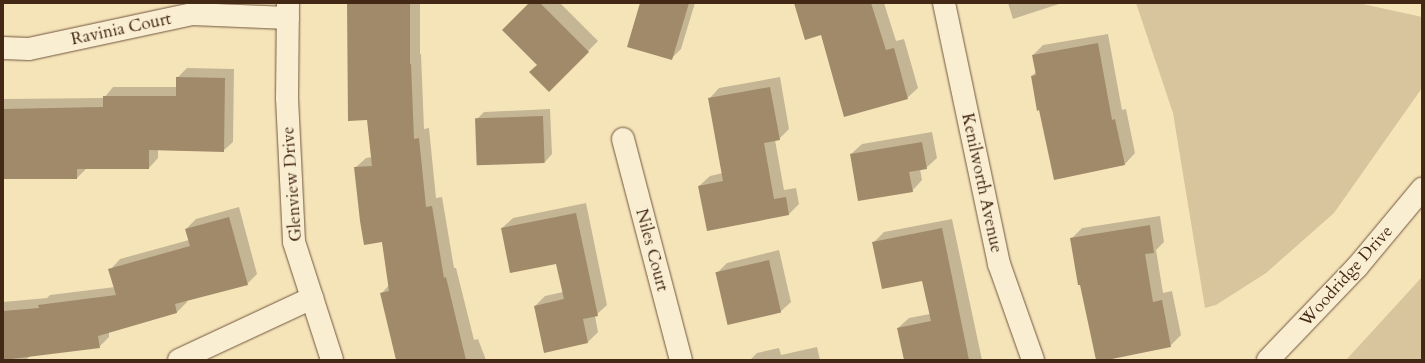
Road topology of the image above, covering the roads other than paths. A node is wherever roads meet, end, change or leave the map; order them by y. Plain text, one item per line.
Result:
1 (944, 3) edge
2 (288, 10) edge
3 (3, 48) edge
4 (623, 139) dead end
5 (1422, 189) edge
6 (312, 298) junction
7 (179, 360) edge
8 (332, 360) edge
9 (681, 360) edge
10 (1033, 360) edge
11 (1268, 360) edge

1 - 10 street, Kenilworth Avenue
2 - 3 street, Ravinia Court
2 - 6 street, Glenview Drive
4 - 9 street, Niles Court
5 - 11 street, Woodridge Drive
6 - 7 street
6 - 8 street, Glenview Drive

